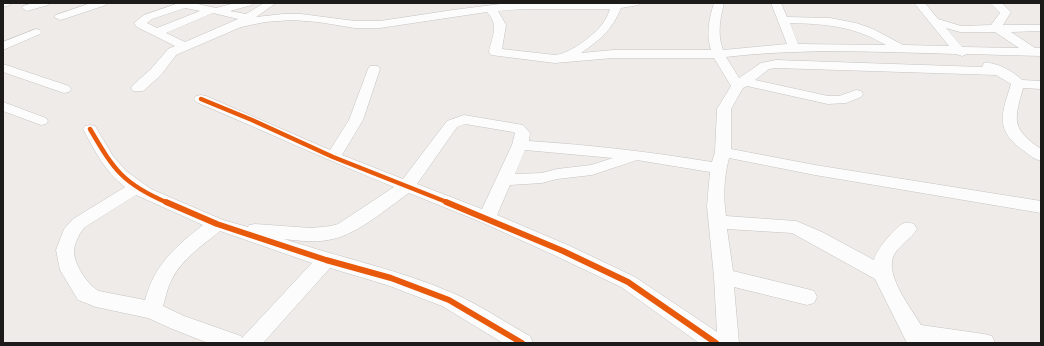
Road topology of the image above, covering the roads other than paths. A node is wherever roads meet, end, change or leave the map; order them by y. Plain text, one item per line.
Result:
1 (44, 3) edge
2 (102, 3) edge
3 (248, 3) edge
4 (270, 3) edge
5 (634, 3) edge
6 (719, 3) edge
7 (776, 3) edge
8 (919, 3) edge
9 (995, 3) edge
10 (615, 4) edge
11 (27, 8) dead end
12 (490, 9) junction
13 (214, 10) junction
14 (60, 17) dead end
15 (783, 20) junction
16 (243, 21) junction
17 (934, 21) junction
18 (997, 28) junction
19 (1041, 28) edge
20 (36, 32) dead end
21 (156, 33) junction
22 (3, 46) edge
23 (184, 46) junction
24 (794, 48) junction
25 (899, 48) junction
26 (957, 50) junction
27 (1037, 52) edge
28 (719, 54) junction
29 (566, 58) junction
30 (3, 68) edge
31 (374, 69) dead end
32 (998, 71) junction
33 (741, 84) junction
34 (1018, 84) junction
35 (1038, 86) edge
36 (138, 88) dead end
37 (64, 89) dead end
38 (856, 94) dead end
39 (201, 99) dead end
40 (3, 106) edge
41 (40, 121) dead end
42 (90, 129) dead end
43 (520, 145) junction
44 (723, 152) junction
45 (636, 155) junction
46 (1041, 156) edge
47 (333, 157) junction
48 (718, 168) junction
49 (504, 180) junction
50 (137, 187) junction
51 (406, 187) junction
52 (1041, 207) edge
53 (487, 218) junction
54 (717, 222) junction
55 (223, 226) junction
56 (908, 228) dead end
57 (326, 260) junction
58 (883, 274) junction
59 (724, 277) junction
60 (807, 297) dead end
61 (152, 310) junction
62 (917, 338) edge
63 (233, 343) edge
64 (250, 343) edge
65 (522, 343) edge
66 (716, 343) edge
67 (728, 343) edge
68 (984, 343) edge

1 - 11 street
2 - 14 street
3 - 13 street
4 - 16 street
5 - 10 street
6 - 28 street
7 - 15 street
8 - 17 street
9 - 18 street
10 - 12 street
10 - 29 street
12 - 16 street
12 - 29 street
13 - 16 street
13 - 21 street
13 - 21 street
15 - 24 street
15 - 25 street
16 - 23 street
17 - 18 street
17 - 26 street
18 - 19 street
18 - 27 street
20 - 22 street
21 - 23 street
23 - 36 street
24 - 25 street
24 - 28 street
25 - 26 street
26 - 27 street
26 - 32 street
28 - 29 street
28 - 33 street
30 - 37 street
31 - 47 street
32 - 33 street
32 - 34 street
33 - 38 street
33 - 44 street
34 - 35 street
34 - 46 street
39 - 47 street
40 - 41 street
42 - 50 street
43 - 45 street
43 - 49 street
43 - 51 street
44 - 48 street
44 - 52 street
45 - 48 street
45 - 49 street
47 - 51 street
48 - 54 street
49 - 53 street
50 - 55 street
50 - 61 street
51 - 53 street
51 - 55 street
53 - 66 street
54 - 58 street
54 - 59 street
55 - 57 street
55 - 61 street
56 - 58 street
57 - 64 street
57 - 65 street
58 - 62 street
59 - 60 street
59 - 67 street
61 - 63 street
62 - 68 street

